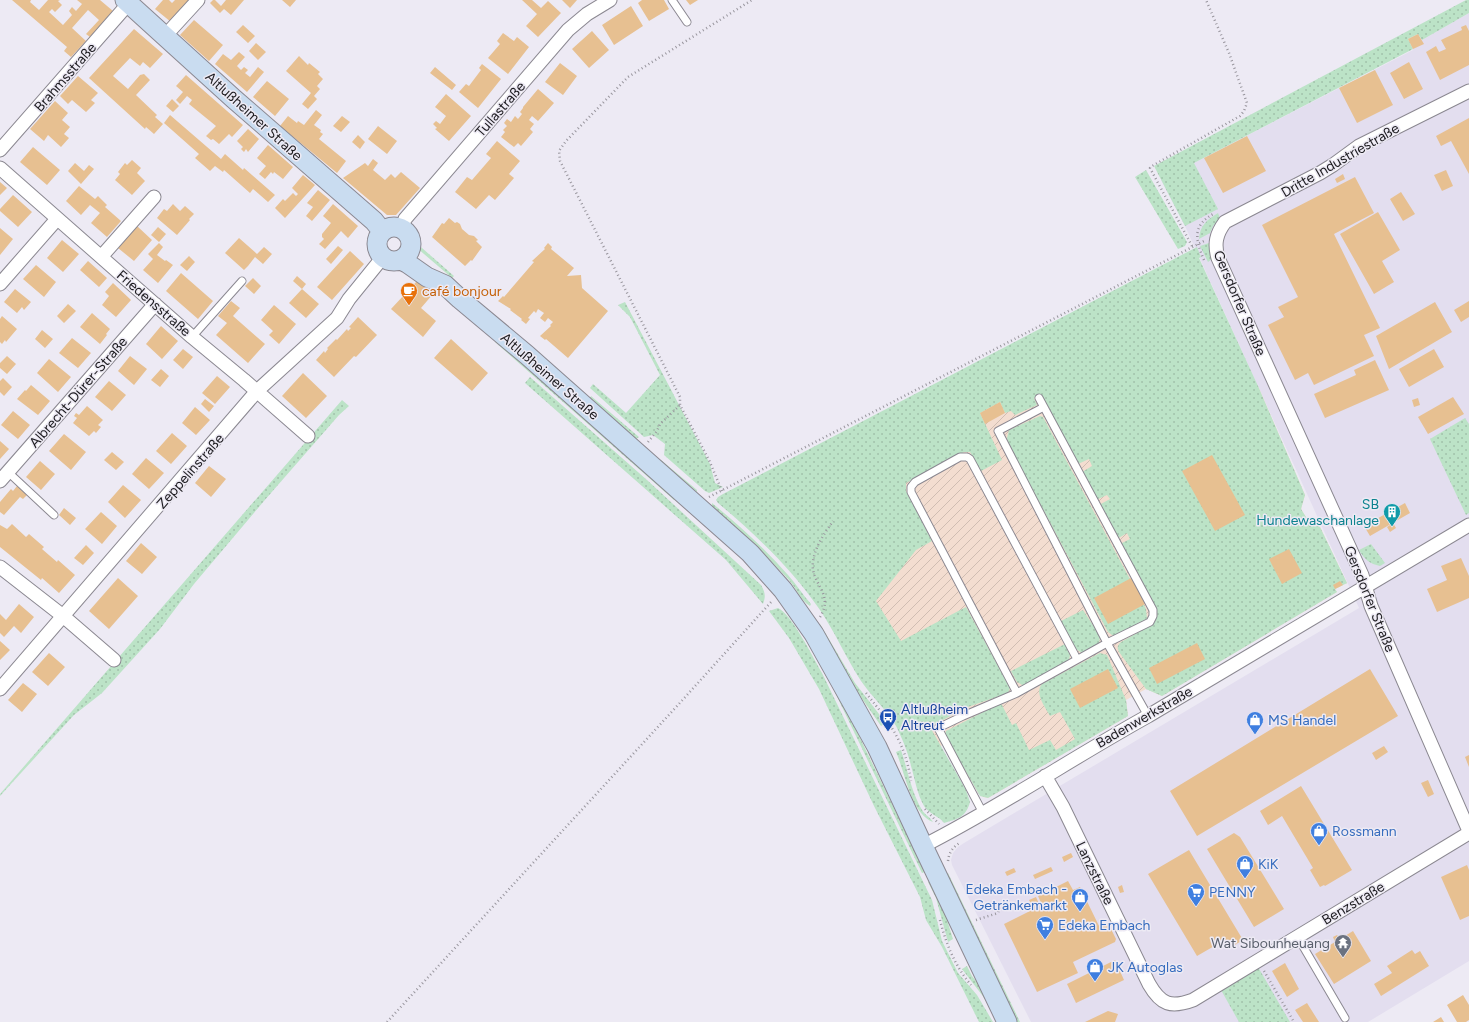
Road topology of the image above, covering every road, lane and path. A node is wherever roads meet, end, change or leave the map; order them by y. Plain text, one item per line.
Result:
1 (198, 0) edge
2 (610, 0) edge
3 (672, 0) edge
4 (752, 0) edge
5 (1206, 0) edge
6 (127, 2) edge
7 (687, 22) dead end
8 (165, 36) junction
9 (1469, 91) edge
10 (0, 150) edge
11 (0, 168) edge
12 (154, 198) dead end
13 (1217, 212) dead end
14 (57, 219) junction
15 (402, 229) junction
16 (382, 231) junction
17 (1217, 236) joint
18 (399, 254) junction
19 (101, 257) junction
20 (1205, 262) dead end
21 (242, 281) dead end
22 (0, 284) edge
23 (155, 304) junction
24 (192, 337) junction
25 (257, 391) junction
26 (1039, 398) dead end
27 (680, 405) junction
28 (1044, 407) junction
29 (308, 436) dead end
30 (647, 443) dead end
31 (4, 476) edge
32 (722, 491) junction
33 (714, 495) dead end
34 (54, 515) dead end
35 (833, 520) dead end
36 (1469, 525) edge
37 (0, 567) edge
38 (1365, 586) junction
39 (775, 597) dead end
40 (63, 616) junction
41 (810, 627) junction
42 (1107, 643) junction
43 (1077, 659) junction
44 (114, 660) dead end
45 (0, 689) edge
46 (1017, 693) junction
47 (1148, 716) junction
48 (889, 724) dead end
49 (1046, 776) junction
50 (911, 782) dead end
51 (922, 804) dead end
52 (983, 813) junction
53 (1469, 832) edge
54 (945, 834) junction
55 (922, 846) junction
56 (949, 867) dead end
57 (1001, 904) dead end
58 (976, 920) dead end
59 (1297, 936) junction
60 (1257, 960) junction
61 (1173, 1005) joint
62 (1345, 1018) dead end
63 (387, 1022) edge
64 (1007, 1022) edge
65 (1294, 1022) edge

1 - 8 street
2 - 15 street, Tullastraße
3 - 7 lane
4 - 27 path
5 - 32 path
6 - 8 street, Altlußheimer Straße
6 - 10 street, Brahmsstraße
8 - 16 street, Altlußheimer Straße
9 - 17 street, Dritte Industriestraße
11 - 14 street, Friedensstraße
12 - 19 street
13 - 20 path
14 - 19 street, Friedensstraße
14 - 22 street
15 - 16 street
15 - 18 street, Altlußheimer Straße
16 - 18 street
17 - 38 street, Gersdorfer Straße
18 - 25 street, Zeppelinstraße
18 - 41 street, Altlußheimer Straße
19 - 23 street, Friedensstraße
21 - 24 lane
23 - 24 street, Friedensstraße
23 - 31 street, Albrecht-Dürer-Straße
24 - 25 street, Friedensstraße
25 - 29 street, Friedensstraße
25 - 40 street, Zeppelinstraße
26 - 28 lane
27 - 30 path
27 - 32 path
28 - 42 lane
28 - 42 lane
31 - 34 lane
32 - 33 path
35 - 41 path
36 - 38 street, Badenwerkstraße
37 - 40 street
38 - 47 street, Badenwerkstraße
38 - 53 street, Gersdorfer Straße
39 - 63 path
40 - 44 street
40 - 45 street, Zeppelinstraße
41 - 55 street, Altlußheimer Straße
42 - 43 lane
42 - 47 lane
43 - 46 lane
43 - 46 lane
46 - 52 lane
47 - 49 street, Badenwerkstraße
48 - 50 path
49 - 52 street, Badenwerkstraße
49 - 61 street, Lanzstraße
51 - 54 path
52 - 54 street, Badenwerkstraße
53 - 59 street, Benzstraße
54 - 55 street, Badenwerkstraße
54 - 56 path
55 - 64 street, Altlußheimer Straße
57 - 58 path
59 - 60 street, Benzstraße
59 - 62 lane
60 - 61 street, Benzstraße
60 - 65 path

